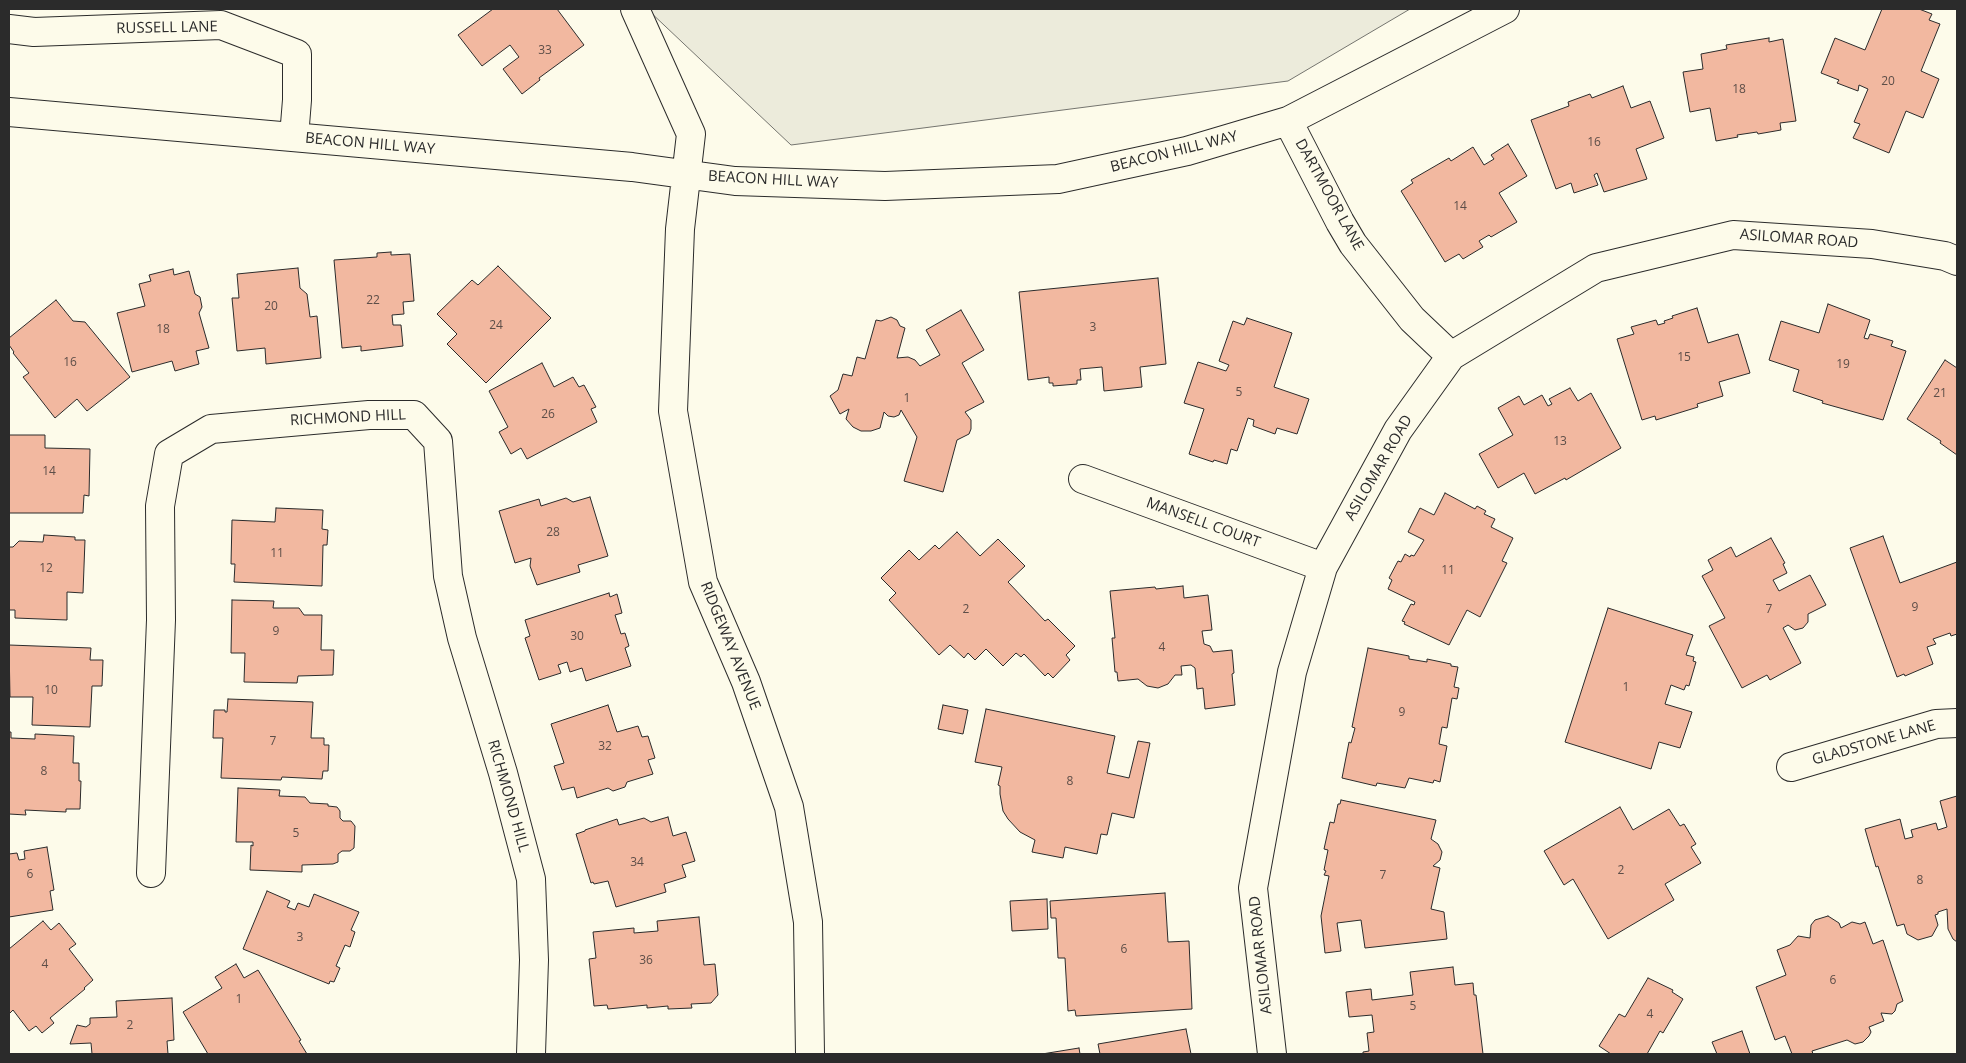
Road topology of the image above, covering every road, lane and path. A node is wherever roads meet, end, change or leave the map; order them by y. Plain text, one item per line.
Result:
1 (635, 9) edge
2 (1505, 9) edge
3 (9, 29) edge
4 (9, 112) edge
5 (1288, 121) junction
6 (294, 137) junction
7 (687, 175) junction
8 (1957, 262) edge
9 (1451, 356) junction
10 (1083, 479) dead end
11 (1323, 567) junction
12 (1957, 723) edge
13 (1791, 767) dead end
14 (151, 873) dead end
15 (531, 1054) edge
16 (810, 1054) edge
17 (1272, 1054) edge

1 - 7 street, RIDGEWAY AVENUE
2 - 5 street, BEACON HILL WAY
3 - 6 street, RUSSELL LANE
4 - 6 street, BEACON HILL WAY
5 - 7 street, BEACON HILL WAY
5 - 9 street, DARTMOOR LANE
6 - 7 street, BEACON HILL WAY
7 - 16 street, RIDGEWAY AVENUE
8 - 9 street, ASILOMAR ROAD
9 - 11 street, ASILOMAR ROAD
10 - 11 street, MANSELL COURT
11 - 17 street, ASILOMAR ROAD
12 - 13 street, GLADSTONE LANE
14 - 15 street, RICHMOND HILL

